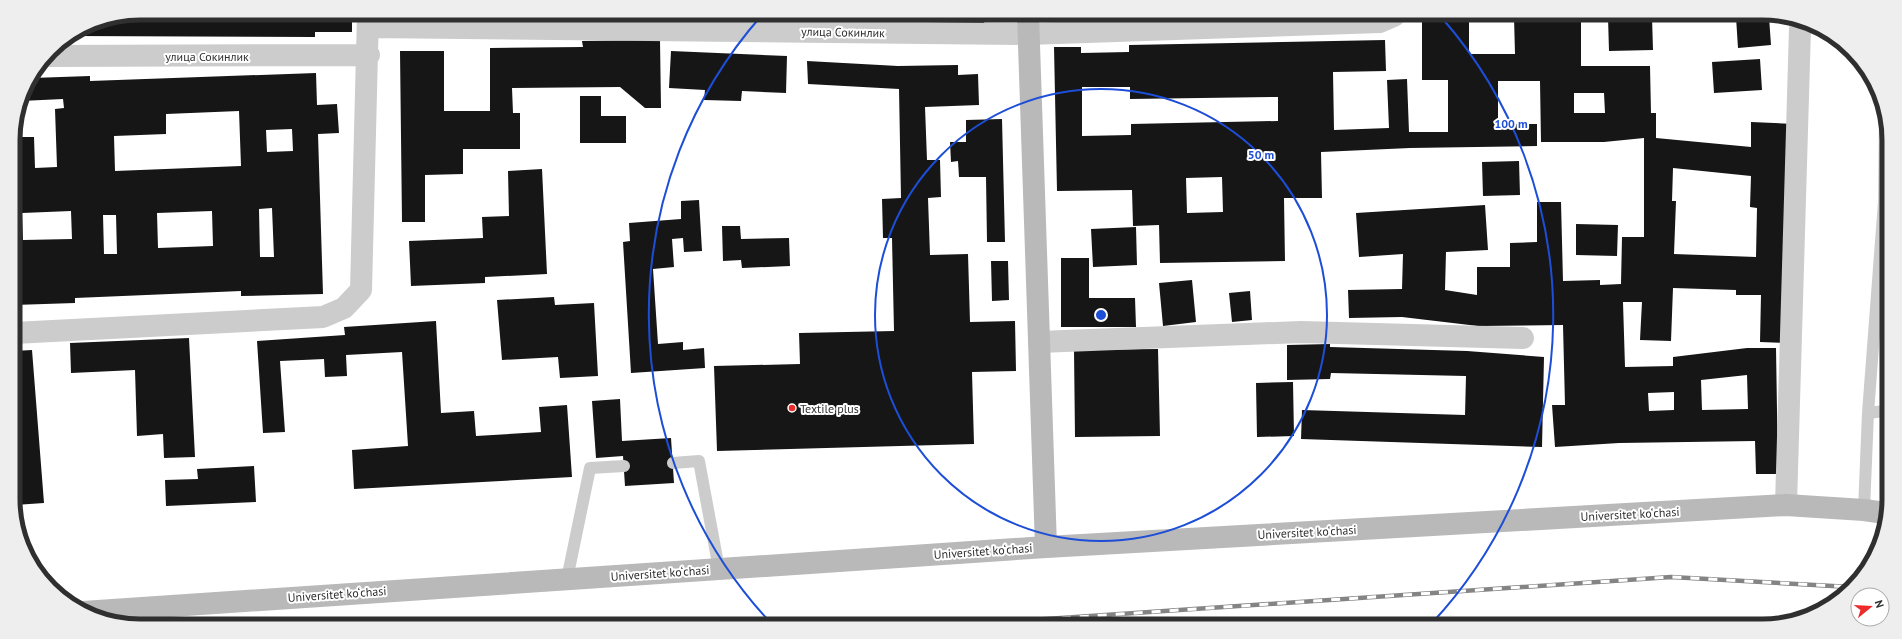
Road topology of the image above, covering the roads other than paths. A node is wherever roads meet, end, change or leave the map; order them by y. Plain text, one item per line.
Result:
1 (369, 20) edge
2 (1385, 20) edge
3 (1028, 25) edge
4 (1800, 28) dead end
5 (369, 55) junction
6 (55, 56) edge
7 (1882, 228) edge
8 (20, 333) edge
9 (1523, 338) dead end
10 (1040, 342) junction
11 (1882, 411) edge
12 (1868, 413) junction
13 (673, 463) dead end
14 (624, 466) dead end
15 (1786, 505) junction
16 (1874, 512) edge
17 (1046, 547) junction
18 (719, 569) junction
19 (567, 579) junction
20 (97, 611) edge

1 - 3 street, улица Сокинлик
1 - 5 street
2 - 3 street, улица Сокинлик
3 - 10 main road
4 - 15 street
5 - 6 street, улица Сокинлик
5 - 8 street
7 - 12 lane
9 - 10 street
10 - 17 main road
11 - 12 lane
12 - 16 lane
13 - 18 lane
14 - 19 lane
15 - 16 main road, Universitet kо‘chasi
15 - 17 main road, Universitet kо‘chasi
17 - 18 main road, Universitet kо‘chasi
18 - 19 main road, Universitet kо‘chasi
19 - 20 main road, Universitet kо‘chasi

